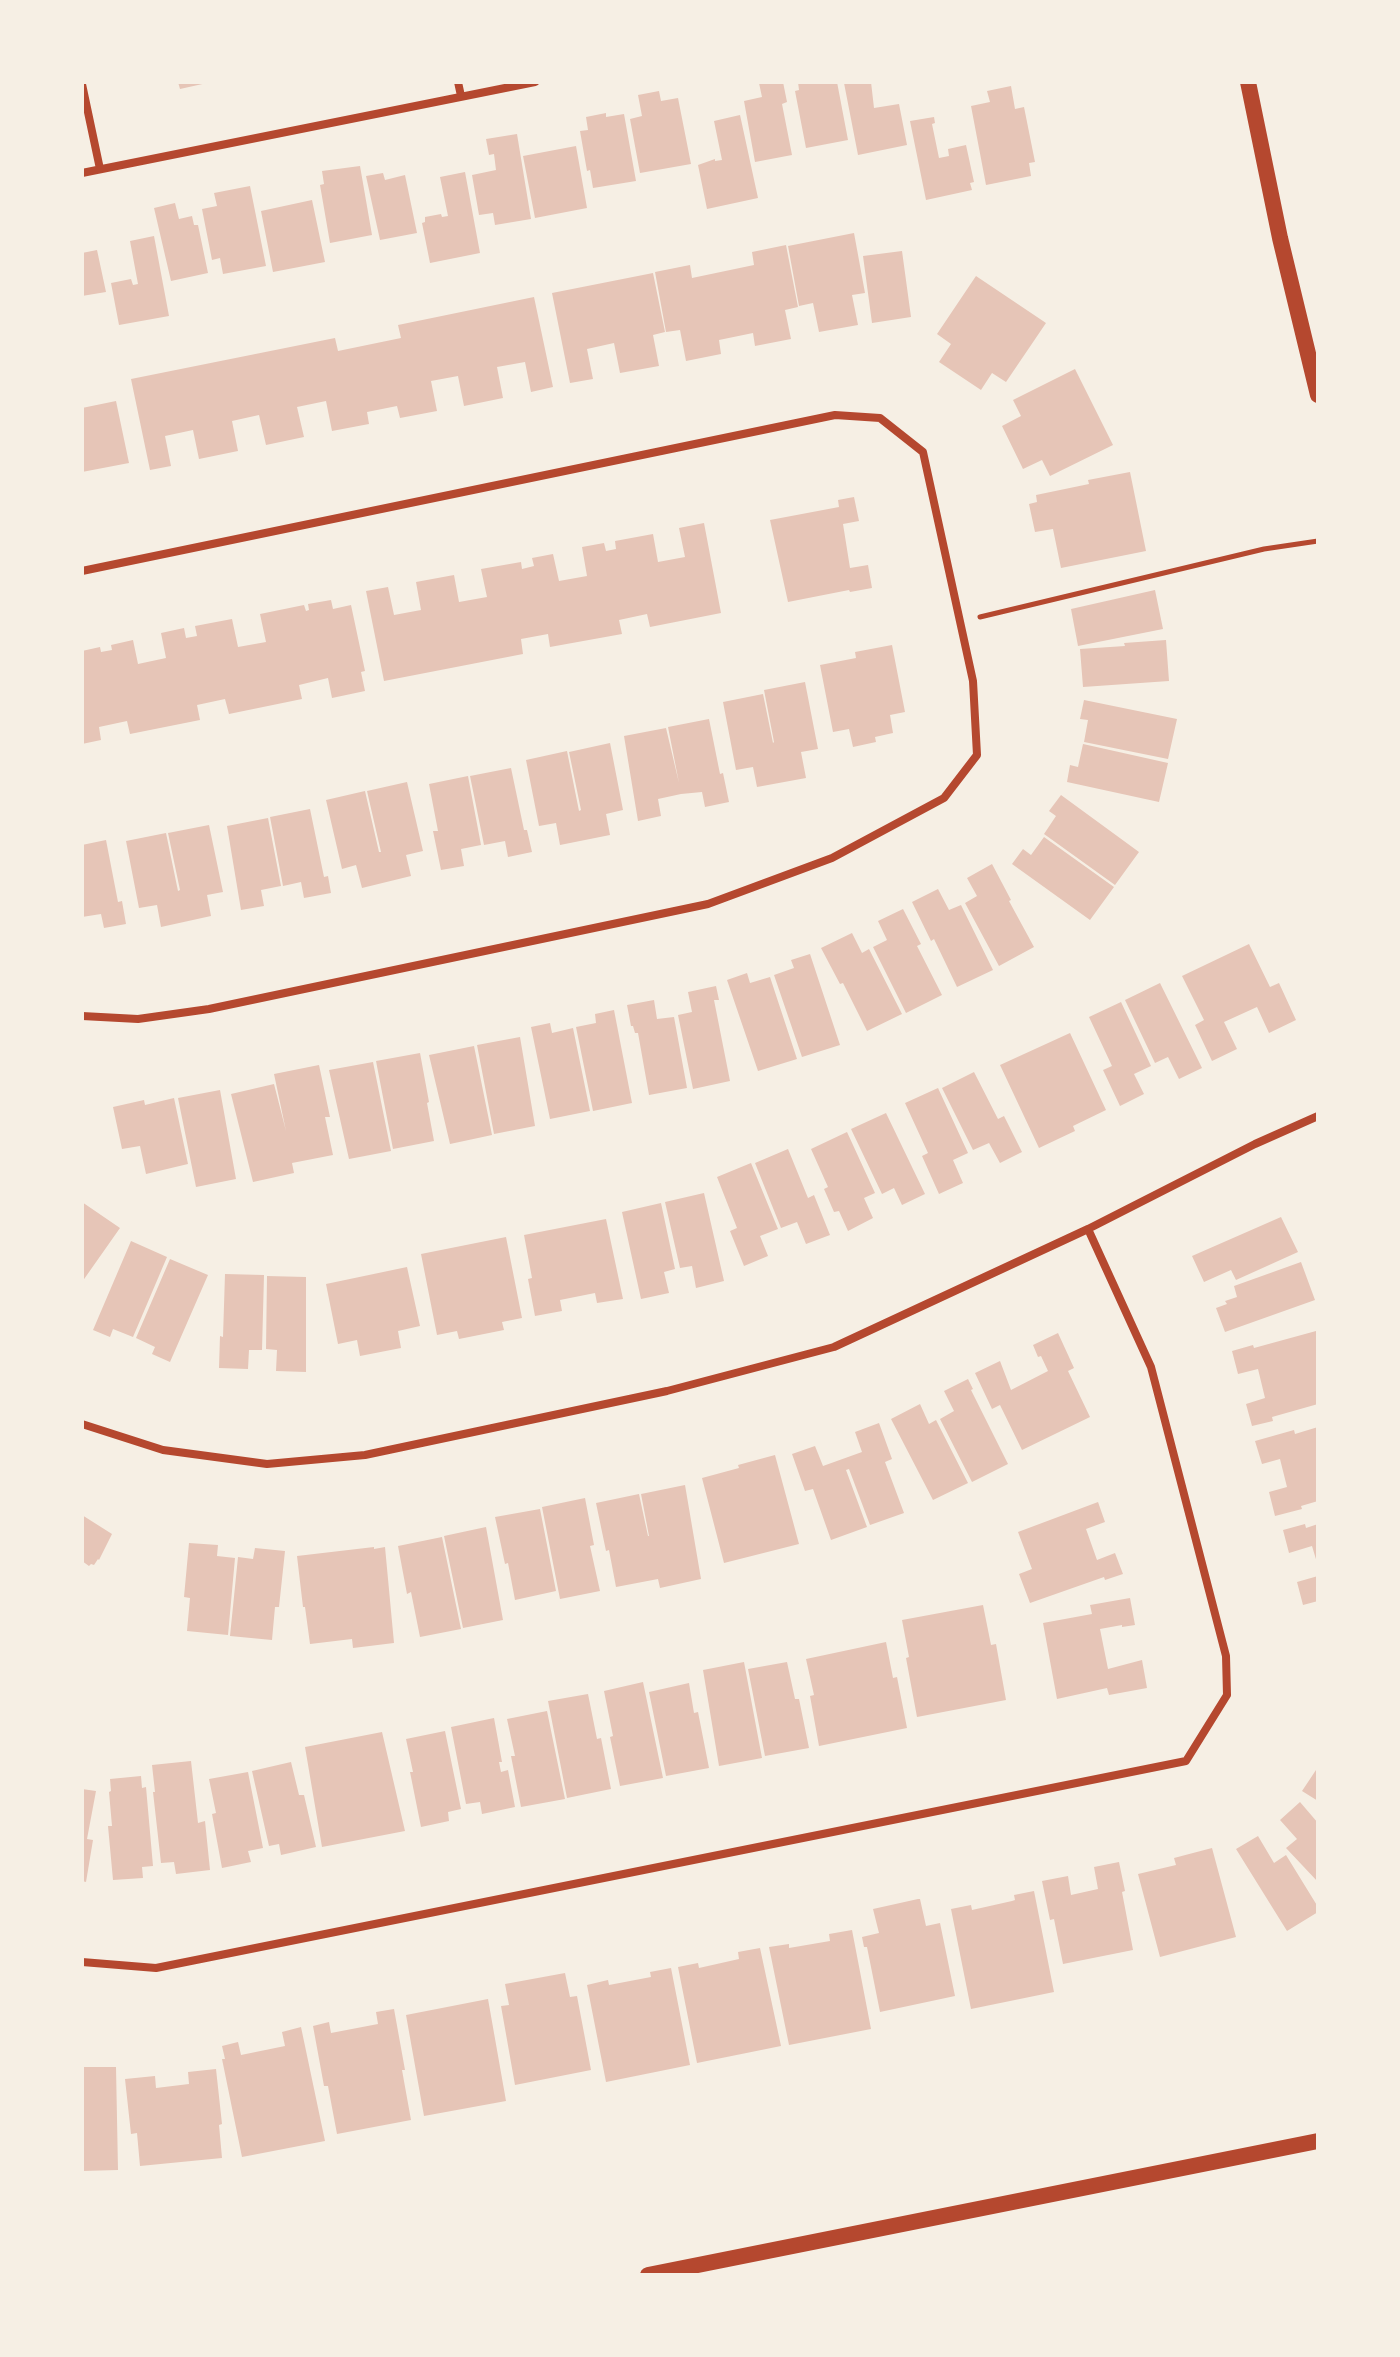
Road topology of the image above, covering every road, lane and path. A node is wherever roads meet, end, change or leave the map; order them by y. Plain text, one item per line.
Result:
1 (458, 82) edge
2 (535, 82) edge
3 (1248, 82) edge
4 (82, 84) edge
5 (461, 96) junction
6 (100, 169) junction
7 (82, 173) edge
8 (1318, 395) edge
9 (1318, 541) edge
10 (82, 571) edge
11 (960, 621) junction
12 (82, 1016) edge
13 (1318, 1116) edge
14 (1088, 1229) junction
15 (82, 1424) edge
16 (82, 1962) edge
17 (1318, 2141) edge
18 (648, 2275) edge

1 - 5 street
2 - 5 street
3 - 8 main road
4 - 6 street
5 - 6 street
6 - 7 street
9 - 11 path
10 - 11 street
11 - 12 street
13 - 14 street
14 - 15 street
14 - 16 street
17 - 18 main road

